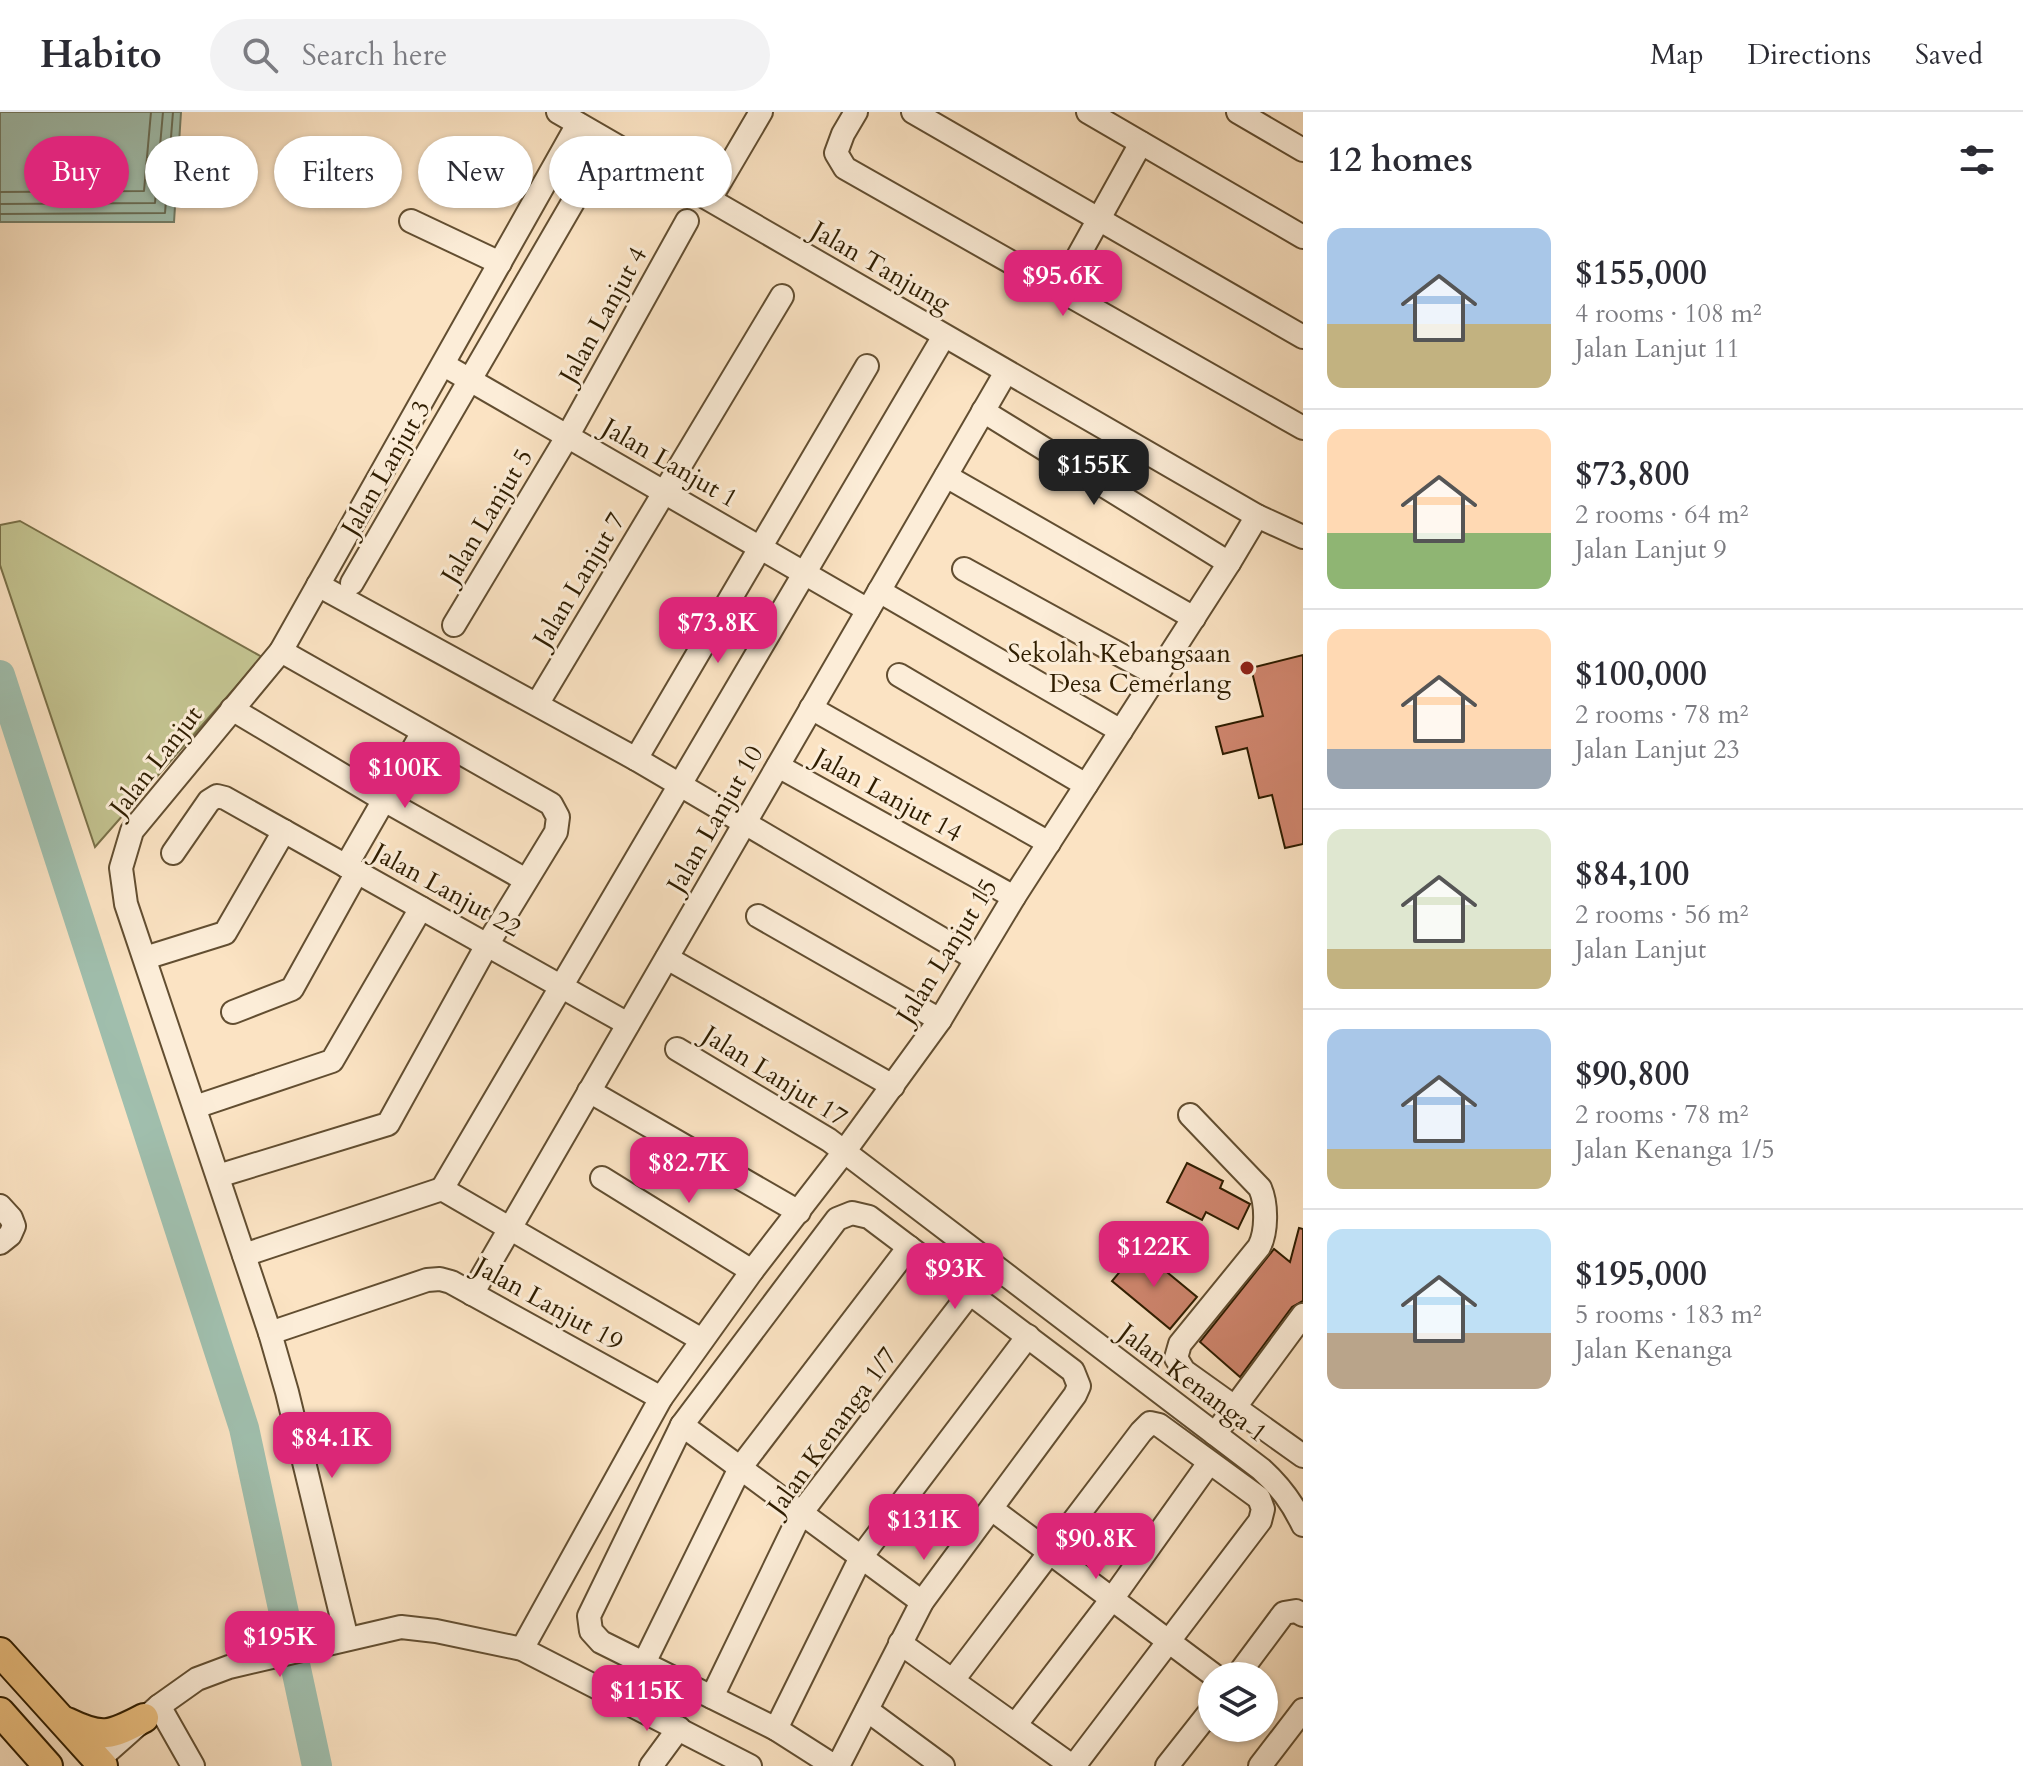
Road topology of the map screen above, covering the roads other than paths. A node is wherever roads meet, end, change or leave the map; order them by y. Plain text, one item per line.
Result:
1 (558, 112) edge
2 (856, 112) edge
3 (913, 112) edge
4 (1088, 112) edge
5 (1238, 112) edge
6 (759, 113) edge
7 (578, 124) junction
8 (571, 136) edge
9 (599, 136) edge
10 (1141, 143) junction
11 (1303, 150) edge
12 (732, 160) edge
13 (549, 177) edge
14 (570, 208) edge
15 (725, 208) edge
16 (1099, 218) junction
17 (411, 221) dead end
18 (687, 221) dead end
19 (1301, 230) edge
20 (500, 263) junction
21 (1060, 289) junction
22 (782, 296) dead end
23 (944, 336) junction
24 (1303, 337) edge
25 (444, 365) junction
26 (867, 366) dead end
27 (1006, 372) junction
28 (468, 380) junction
29 (983, 411) junction
30 (1303, 428) edge
31 (567, 437) junction
32 (946, 476) junction
33 (663, 492) junction
34 (1257, 516) junction
35 (1303, 537) edge
36 (760, 548) junction
37 (1229, 563) junction
38 (964, 569) dead end
39 (805, 573) junction
40 (352, 583) dead end
41 (318, 585) junction
42 (874, 600) junction
43 (1194, 618) junction
44 (454, 625) dead end
45 (281, 651) junction
46 (899, 675) dead end
47 (1157, 675) junction
48 (542, 696) dead end
49 (811, 708) junction
50 (232, 709) junction
51 (1121, 731) junction
52 (423, 732) junction
53 (636, 759) junction
54 (778, 766) junction
55 (1086, 785) junction
56 (680, 786) junction
57 (384, 800) junction
58 (745, 824) junction
59 (284, 831) junction
60 (1049, 843) junction
61 (173, 853) dead end
62 (352, 869) junction
63 (526, 880) junction
64 (1014, 897) junction
65 (421, 908) junction
66 (758, 916) dead end
67 (487, 945) junction
68 (145, 958) junction
69 (667, 958) junction
70 (976, 959) junction
71 (561, 987) junction
72 (233, 1012) dead end
73 (940, 1020) junction
74 (628, 1024) junction
75 (677, 1049) dead end
76 (893, 1086) junction
77 (589, 1091) junction
78 (195, 1107) junction
79 (1190, 1115) dead end
80 (844, 1152) junction
81 (218, 1176) junction
82 (602, 1178) dead end
83 (442, 1189) junction
84 (0, 1206) edge
85 (799, 1212) junction
86 (511, 1227) junction
87 (0, 1243) edge
88 (909, 1247) junction
89 (244, 1255) junction
90 (752, 1271) junction
91 (970, 1293) junction
92 (472, 1294) junction
93 (1303, 1315) edge
94 (270, 1333) junction
95 (1028, 1336) junction
96 (702, 1340) junction
97 (661, 1398) junction
98 (1235, 1408) junction
99 (682, 1425) junction
100 (1215, 1434) junction
101 (1299, 1444) edge
102 (1209, 1463) junction
103 (740, 1468) junction
104 (993, 1510) junction
105 (1300, 1511) edge
106 (801, 1513) junction
107 (1051, 1553) junction
108 (861, 1557) junction
109 (1112, 1599) junction
110 (922, 1602) junction
111 (1299, 1613) edge
112 (347, 1639) junction
113 (1169, 1642) junction
114 (900, 1643) junction
115 (522, 1649) junction
116 (0, 1652) edge
117 (1247, 1662) edge
118 (644, 1663) junction
119 (1198, 1663) edge
120 (953, 1680) junction
121 (712, 1697) junction
122 (867, 1710) junction
123 (1303, 1710) edge
124 (0, 1712) edge
125 (151, 1712) junction
126 (61, 1719) junction
127 (1016, 1724) junction
128 (1198, 1727) edge
129 (679, 1728) junction
130 (776, 1729) junction
131 (99, 1765) edge
132 (655, 1765) edge
133 (48, 1766) edge
134 (193, 1766) edge
135 (750, 1766) edge
136 (836, 1766) edge
137 (943, 1766) edge
138 (1073, 1766) edge
139 (1167, 1766) edge
140 (1260, 1766) edge

1 - 7 street, Jalan Tanjung
2 - 21 street
3 - 16 street
4 - 10 street
5 - 11 street
6 - 12 street
7 - 8 street, Jalan Lanjut
7 - 9 street, Jalan Tanjung
10 - 16 street
10 - 19 street
13 - 20 street, Jalan Lanjut
14 - 28 street, Jalan Lanjut 3
15 - 23 street, Jalan Tanjung
16 - 21 street
16 - 24 street
17 - 20 street
18 - 31 street, Jalan Lanjut 4
20 - 25 street, Jalan Lanjut
21 - 30 street
22 - 33 street
23 - 27 street, Jalan Tanjung
23 - 39 street
25 - 28 street, Jalan Lanjut 1
25 - 41 street, Jalan Lanjut
26 - 36 street
27 - 29 street, Jalan Lanjut 10
27 - 34 street, Jalan Tanjung
28 - 31 street, Jalan Lanjut 1
28 - 40 street, Jalan Lanjut 3
29 - 32 street, Jalan Lanjut 10
29 - 37 street
31 - 33 street, Jalan Lanjut 1
31 - 44 street, Jalan Lanjut 5
32 - 42 street, Jalan Lanjut 10
32 - 43 street
33 - 36 street, Jalan Lanjut 1
33 - 48 street, Jalan Lanjut 7
34 - 35 street, Jalan Tanjung
34 - 37 street, Jalan Lanjut 15
36 - 39 street, Jalan Lanjut 1
36 - 53 street
37 - 43 street, Jalan Lanjut 15
38 - 47 street
39 - 42 street, Jalan Lanjut 1
39 - 56 street
41 - 45 street, Jalan Lanjut
41 - 53 street
42 - 49 street, Jalan Lanjut 10
42 - 51 street, Jalan Lanjut 1
43 - 47 street, Jalan Lanjut 15
45 - 50 street, Jalan Lanjut
45 - 52 street
46 - 55 street
47 - 51 street, Jalan Lanjut 15
49 - 54 street, Jalan Lanjut 10
49 - 60 street
50 - 57 street
50 - 68 street, Jalan Lanjut
51 - 55 street, Jalan Lanjut 15
52 - 57 street
52 - 63 street
53 - 56 street
54 - 58 street, Jalan Lanjut 10
54 - 64 street, Jalan Lanjut 14
55 - 60 street, Jalan Lanjut 15
56 - 58 street
56 - 71 street
57 - 62 street
57 - 63 street
58 - 69 street, Jalan Lanjut 10
58 - 70 street
59 - 61 street, Jalan Lanjut 22
59 - 62 street, Jalan Lanjut 22
59 - 68 street
60 - 64 street, Jalan Lanjut 15
62 - 65 street, Jalan Lanjut 22
62 - 72 street
63 - 67 street
64 - 70 street, Jalan Lanjut 15
65 - 67 street, Jalan Lanjut 22
65 - 78 street
66 - 73 street
67 - 71 street, Jalan Lanjut 22
67 - 81 street
68 - 78 street, Jalan Lanjut
69 - 74 street, Jalan Lanjut 10
69 - 76 street
70 - 73 street, Jalan Lanjut 15
71 - 74 street, Jalan Lanjut 22
71 - 83 street
73 - 76 street, Jalan Lanjut 15
74 - 77 street, Jalan Lanjut 10
75 - 80 street, Jalan Lanjut 17
76 - 80 street, Jalan Lanjut 15
77 - 85 street
77 - 86 street, Jalan Lanjut 10
78 - 81 street, Jalan Lanjut
79 - 98 street
80 - 85 street, Jalan Lanjut 15
80 - 100 street, Jalan Kenanga 1
81 - 89 street, Jalan Lanjut
82 - 90 street
83 - 86 street
83 - 89 street
84 - 87 street
85 - 90 street, Jalan Lanjut 15
86 - 92 street, Jalan Lanjut 10
86 - 96 street
88 - 91 street
88 - 99 street
88 - 103 street
89 - 94 street, Jalan Lanjut
90 - 96 street, Jalan Lanjut 15
91 - 95 street
91 - 106 street, Jalan Kenanga 1/7
92 - 94 street, Jalan Lanjut 19
92 - 97 street, Jalan Lanjut 19
93 - 98 street
94 - 112 street, Jalan Lanjut
95 - 104 street
95 - 108 street
96 - 97 street, Jalan Lanjut 15
97 - 115 street, Jalan Lanjut 15
98 - 100 street
98 - 101 street
99 - 103 street
99 - 118 street
100 - 105 street, Jalan Kenanga 1
102 - 107 street
102 - 109 street
102 - 113 street
103 - 106 street
103 - 118 street
104 - 107 street
104 - 110 street
106 - 108 street
106 - 121 street, Jalan Kenanga 1/7
107 - 109 street
107 - 120 street
108 - 110 street
108 - 130 street
109 - 113 street
109 - 127 street
110 - 114 street
111 - 117 street
112 - 115 street
112 - 125 street
113 - 119 street
113 - 138 street
114 - 120 street
114 - 122 street
115 - 129 street
116 - 126 main road
118 - 121 street
120 - 127 street
121 - 130 street
122 - 136 street
122 - 137 street
123 - 140 street
124 - 133 main road
125 - 126 main road
125 - 131 main road
125 - 134 street
126 - 131 main road
127 - 138 street
128 - 139 street
129 - 132 street
129 - 135 street
130 - 136 street

